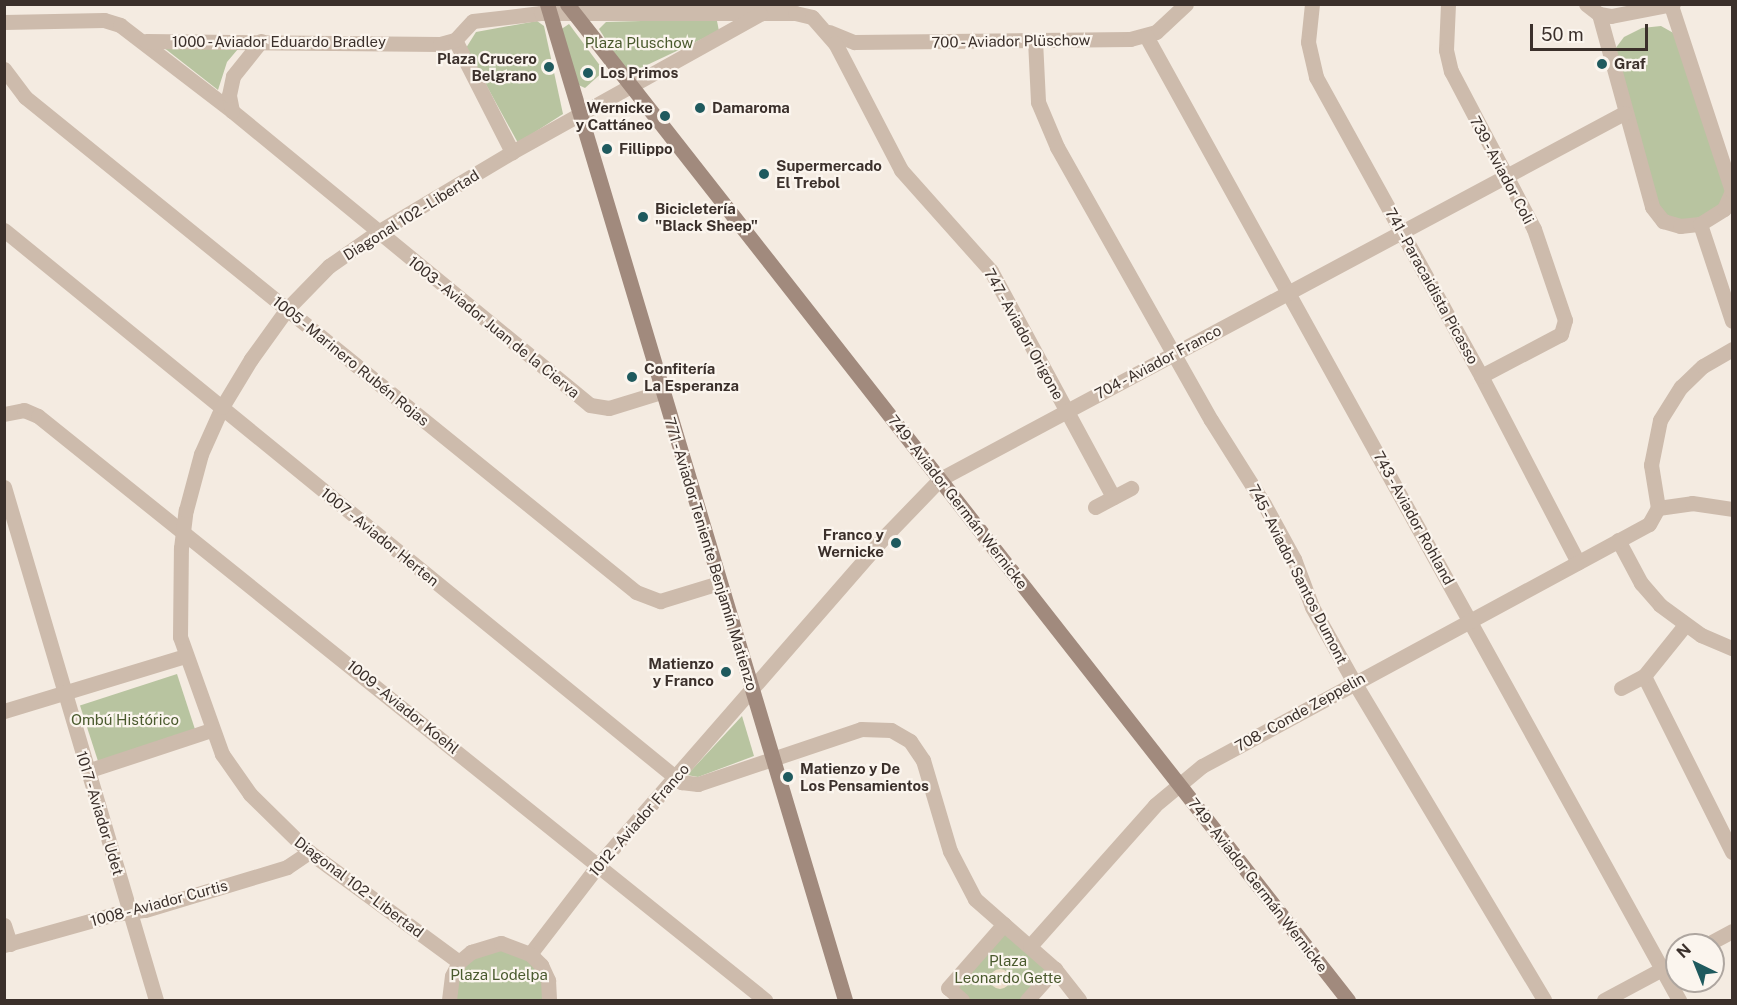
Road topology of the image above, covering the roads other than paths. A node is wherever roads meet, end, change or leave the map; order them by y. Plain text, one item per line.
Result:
1 (1186, 4) edge
2 (1312, 4) edge
3 (1448, 4) edge
4 (1586, 4) edge
5 (1672, 5) edge
6 (548, 9) edge
7 (571, 10) edge
8 (760, 14) junction
9 (1599, 14) junction
10 (4, 22) edge
11 (827, 32) junction
12 (1146, 36) junction
13 (455, 40) junction
14 (1035, 40) junction
15 (146, 41) junction
16 (261, 41) junction
17 (4, 69) edge
18 (629, 86) junction
19 (232, 111) junction
20 (1624, 113) junction
21 (581, 114) junction
22 (512, 152) junction
23 (1507, 175) junction
24 (1700, 224) junction
25 (1402, 231) junction
26 (378, 232) junction
27 (8, 237) edge
28 (1290, 291) junction
29 (287, 309) junction
30 (1732, 321) edge
31 (1732, 349) edge
32 (1175, 354) junction
33 (1481, 376) junction
34 (661, 392) junction
35 (222, 407) junction
36 (1066, 409) junction
37 (4, 414) edge
38 (940, 479) junction
39 (4, 487) edge
40 (1131, 488) dead end
41 (1113, 497) junction
42 (1095, 507) dead end
43 (1658, 508) junction
44 (1732, 509) edge
45 (183, 531) junction
46 (1618, 540) junction
47 (1578, 562) junction
48 (719, 583) junction
49 (1470, 620) junction
50 (1685, 625) junction
51 (1732, 648) edge
52 (185, 656) junction
53 (1644, 676) junction
54 (1354, 682) junction
55 (752, 688) junction
56 (1621, 688) dead end
57 (64, 692) junction
58 (4, 711) edge
59 (211, 730) junction
60 (773, 758) junction
61 (87, 771) junction
62 (675, 778) junction
63 (1178, 783) junction
64 (309, 852) junction
65 (1732, 852) edge
66 (599, 864) junction
67 (130, 912) junction
68 (1004, 924) junction
69 (4, 925) edge
70 (7, 944) edge
71 (1030, 946) junction
72 (530, 954) junction
73 (459, 962) junction
74 (1665, 967) edge
75 (1055, 969) junction
76 (1662, 969) junction
77 (156, 1000) edge
78 (449, 1000) edge
79 (549, 1000) edge
80 (765, 1000) edge
81 (845, 1000) edge
82 (962, 1000) edge
83 (1027, 1000) edge
84 (1079, 1000) edge
85 (1348, 1000) edge
86 (1544, 1000) edge
87 (1604, 1000) edge
88 (1679, 1000) edge

1 - 12 street
2 - 25 street, 741 - Paracaidista Picasso
3 - 23 street, 739 - Aviador Coli
4 - 9 street
5 - 9 street
5 - 24 street
6 - 7 street
6 - 13 street
6 - 21 street, 771 - Aviador Teniente Benjamín Matienzo
7 - 8 street
7 - 18 street, 749 - Aviador Germán Wernicke
8 - 11 street, 747 - Aviador Origone
8 - 18 street, Diagonal 102 - Libertad
9 - 20 street
10 - 15 street
11 - 14 street, 700 - Aviador Plüschow
11 - 36 street, 747 - Aviador Origone
12 - 14 street, 700 - Aviador Plüschow
12 - 28 street, 743 - Aviador Rohland
13 - 16 street, 1000 - Aviador Eduardo Bradley
13 - 22 street
14 - 32 street, 745 - Aviador Santos Dumont
15 - 16 street, 1000 - Aviador Eduardo Bradley
15 - 19 street, 1003 - Aviador Juan de la Cierva
16 - 19 street
17 - 29 street, 1005 - Marinero Rubén Rojas
18 - 21 street, Diagonal 102 - Libertad
18 - 38 street, 749 - Aviador Germán Wernicke
19 - 26 street, 1003 - Aviador Juan de la Cierva
20 - 23 street, 704 - Aviador Franco
20 - 24 street
21 - 22 street, Diagonal 102 - Libertad
21 - 34 street, 771 - Aviador Teniente Benjamín Matienzo
22 - 26 street, Diagonal 102 - Libertad
23 - 25 street, 704 - Aviador Franco
23 - 33 street, 739 - Aviador Coli
24 - 30 street
25 - 28 street, 704 - Aviador Franco
25 - 33 street, 741 - Paracaidista Picasso
26 - 29 street, Diagonal 102 - Libertad
26 - 34 street, 1003 - Aviador Juan de la Cierva
27 - 35 street, 1007 - Aviador Herten
28 - 32 street, 704 - Aviador Franco
28 - 49 street, 743 - Aviador Rohland
29 - 35 street, Diagonal 102 - Libertad
29 - 48 street, 1005 - Marinero Rubén Rojas
31 - 43 street
32 - 36 street, 704 - Aviador Franco
32 - 54 street, 745 - Aviador Santos Dumont
33 - 47 street, 741 - Paracaidista Picasso
34 - 48 street, 771 - Aviador Teniente Benjamín Matienzo
35 - 45 street, Diagonal 102 - Libertad
35 - 62 street, 1007 - Aviador Herten
36 - 38 street, 704 - Aviador Franco
36 - 41 street, 747 - Aviador Origone
37 - 45 street, 1009 - Aviador Koehl
38 - 55 street, 704 - Aviador Franco
38 - 63 street, 749 - Aviador Germán Wernicke
39 - 57 street, 1017 - Aviador Udet
40 - 41 street
41 - 42 street
43 - 44 street
43 - 46 street, 708 - Conde Zeppelin
45 - 52 street, Diagonal 102 - Libertad
45 - 66 street, 1009 - Aviador Koehl
46 - 47 street, 708 - Conde Zeppelin
46 - 50 street
47 - 49 street, 708 - Conde Zeppelin
48 - 55 street, 771 - Aviador Teniente Benjamín Matienzo
49 - 54 street, 708 - Conde Zeppelin
49 - 76 street, 743 - Aviador Rohland
50 - 51 street
50 - 53 street
52 - 57 street
52 - 59 street, Diagonal 102 - Libertad
53 - 56 street
53 - 65 street
54 - 63 street, 708 - Conde Zeppelin
54 - 86 street, 745 - Aviador Santos Dumont
55 - 60 street, 771 - Aviador Teniente Benjamín Matienzo
55 - 62 street, 1012 - Aviador Franco
57 - 58 street
57 - 61 street, 1017 - Aviador Udet
59 - 61 street
59 - 64 street, Diagonal 102 - Libertad
60 - 62 street
60 - 68 street
60 - 81 street, 771 - Aviador Teniente Benjamín Matienzo
61 - 67 street, 1017 - Aviador Udet
62 - 66 street, 1012 - Aviador Franco
63 - 71 street, 708 - Conde Zeppelin
63 - 85 street, 749 - Aviador Germán Wernicke
64 - 67 street, 1008 - Aviador Curtis
64 - 73 street, Diagonal 102 - Libertad
66 - 72 street, 1012 - Aviador Franco
66 - 80 street, 1009 - Aviador Koehl
67 - 70 street, 1008 - Aviador Curtis
67 - 77 street, 1017 - Aviador Udet
68 - 71 street
68 - 82 street
69 - 70 street
71 - 75 street
72 - 73 street
72 - 79 street
73 - 78 street
74 - 76 street
75 - 83 street
75 - 84 street
76 - 87 street
76 - 88 street, 743 - Aviador Rohland

